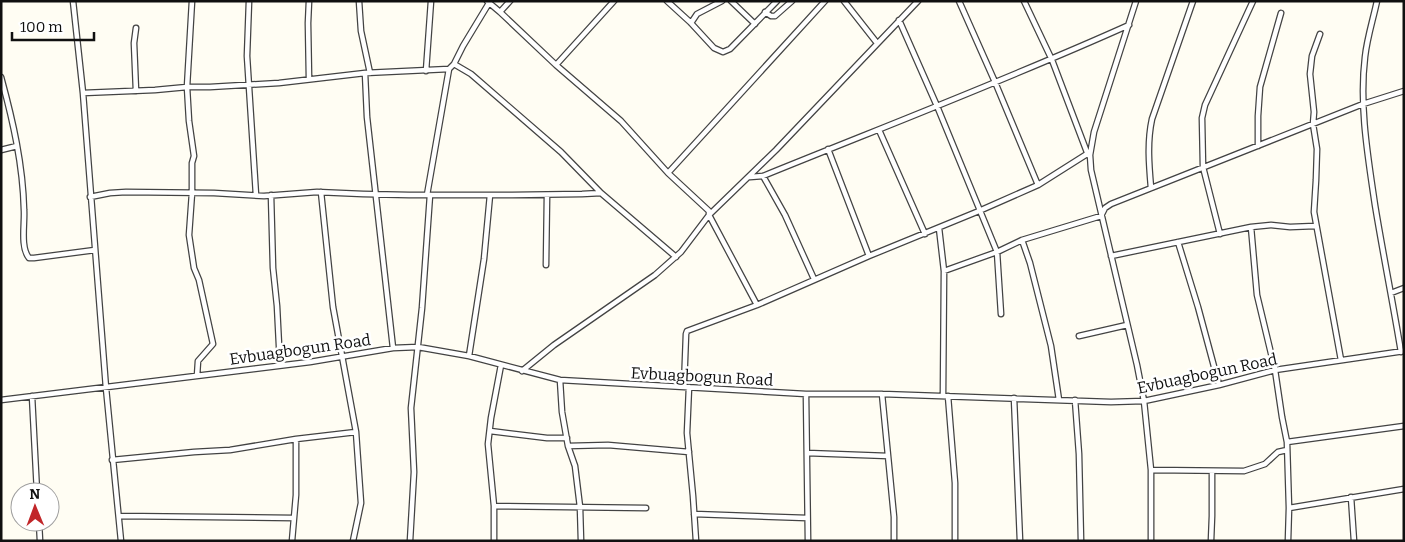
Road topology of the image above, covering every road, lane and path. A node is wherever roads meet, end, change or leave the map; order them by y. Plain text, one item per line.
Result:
1 (73, 1) edge
2 (192, 1) edge
3 (249, 1) edge
4 (309, 1) edge
5 (359, 1) edge
6 (430, 1) edge
7 (510, 1) edge
8 (614, 1) edge
9 (722, 1) edge
10 (730, 1) edge
11 (777, 1) edge
12 (792, 1) edge
13 (825, 1) edge
14 (844, 1) edge
15 (918, 1) edge
16 (959, 1) edge
17 (1024, 1) edge
18 (1136, 1) edge
19 (1194, 1) edge
20 (1253, 1) edge
21 (1377, 1) edge
22 (488, 2) edge
23 (669, 2) edge
24 (500, 12) junction
25 (765, 12) junction
26 (1281, 13) dead end
27 (899, 20) junction
28 (691, 23) junction
29 (754, 24) junction
30 (1130, 25) junction
31 (136, 28) dead end
32 (1320, 34) dead end
33 (876, 43) junction
34 (1052, 60) junction
35 (454, 64) junction
36 (556, 65) junction
37 (449, 69) junction
38 (426, 71) junction
39 (367, 73) junction
40 (1, 78) edge
41 (309, 79) junction
42 (995, 82) junction
43 (250, 85) junction
44 (187, 87) junction
45 (136, 90) junction
46 (1404, 90) edge
47 (83, 93) junction
48 (1363, 104) junction
49 (937, 106) junction
50 (1313, 124) junction
51 (879, 130) junction
52 (17, 146) junction
53 (1258, 146) junction
54 (1, 150) edge
55 (828, 150) junction
56 (1088, 155) junction
57 (1203, 167) junction
58 (668, 172) junction
59 (763, 176) junction
60 (750, 177) junction
61 (1038, 184) junction
62 (1151, 188) junction
63 (321, 192) junction
64 (192, 193) junction
65 (601, 193) junction
66 (256, 195) junction
67 (271, 195) junction
68 (376, 195) junction
69 (429, 195) junction
70 (490, 195) junction
71 (547, 195) junction
72 (90, 197) junction
73 (979, 211) junction
74 (709, 215) junction
75 (1101, 216) junction
76 (1315, 226) junction
77 (939, 228) junction
78 (1251, 228) junction
79 (925, 234) junction
80 (1220, 234) junction
81 (1022, 240) junction
82 (1178, 242) junction
83 (95, 250) junction
84 (996, 252) junction
85 (869, 256) junction
86 (1111, 256) junction
87 (676, 257) junction
88 (546, 265) dead end
89 (944, 270) junction
90 (814, 279) junction
91 (1404, 288) edge
92 (1391, 293) junction
93 (757, 305) junction
94 (1001, 314) dead end
95 (1128, 325) junction
96 (1079, 336) dead end
97 (418, 347) junction
98 (393, 348) junction
99 (1402, 351) edge
100 (342, 356) junction
101 (469, 356) junction
102 (1341, 360) junction
103 (280, 365) junction
104 (501, 366) junction
105 (1275, 370) junction
106 (522, 371) junction
107 (197, 376) junction
108 (560, 380) junction
109 (1219, 385) junction
110 (686, 387) junction
111 (106, 388) junction
112 (806, 394) junction
113 (882, 394) junction
114 (32, 396) junction
115 (945, 396) junction
116 (1014, 398) junction
117 (1, 400) edge
118 (1059, 400) junction
119 (1075, 400) junction
120 (1144, 401) junction
121 (1404, 426) edge
122 (490, 431) junction
123 (356, 432) junction
124 (567, 438) junction
125 (296, 439) junction
126 (1287, 442) junction
127 (568, 446) junction
128 (1287, 450) junction
129 (689, 452) junction
130 (807, 453) junction
131 (888, 456) junction
132 (112, 460) junction
133 (1150, 470) junction
134 (1212, 471) junction
135 (36, 482) edge
136 (1404, 489) edge
137 (1351, 497) junction
138 (494, 506) junction
139 (580, 507) junction
140 (646, 508) dead end
141 (1289, 508) junction
142 (694, 514) junction
143 (119, 516) junction
144 (294, 518) junction
145 (807, 518) junction
146 (121, 541) edge
147 (292, 541) edge
148 (353, 541) edge
149 (410, 541) edge
150 (494, 541) edge
151 (581, 541) edge
152 (696, 541) edge
153 (808, 541) edge
154 (894, 541) edge
155 (956, 541) edge
156 (1020, 541) edge
157 (1081, 541) edge
158 (1151, 541) edge
159 (1210, 541) edge
160 (1288, 541) edge
161 (1354, 541) edge

1 - 47 street
2 - 44 street
3 - 43 street
4 - 41 street
5 - 39 street
6 - 38 street
7 - 24 street
8 - 36 street
9 - 28 street
10 - 29 street
11 - 25 street
12 - 25 street
13 - 58 street
14 - 33 street
15 - 27 street
16 - 42 street
17 - 34 street
18 - 30 street
19 - 62 street
20 - 57 street
21 - 48 street
22 - 24 street
22 - 35 street
23 - 28 street
24 - 36 street
25 - 29 street
26 - 53 street
27 - 33 street
27 - 49 street
28 - 29 street
30 - 34 street
30 - 56 street
31 - 45 street
32 - 50 street
33 - 60 street
34 - 42 street
34 - 56 street
35 - 37 street
35 - 65 street
36 - 58 street
37 - 38 street
37 - 69 street
38 - 39 street
39 - 41 street
39 - 68 street
40 - 52 street
41 - 43 street
42 - 49 street
42 - 61 street
43 - 44 street
43 - 66 street
44 - 45 street
44 - 64 street
45 - 47 street
46 - 48 street
47 - 72 street
48 - 50 street
48 - 92 street
49 - 51 street
49 - 73 street
50 - 53 street
50 - 76 street
51 - 55 street
51 - 79 street
52 - 54 street
52 - 83 street
53 - 57 street
55 - 59 street
55 - 85 street
56 - 61 street
56 - 75 street
57 - 62 street
57 - 80 street
58 - 74 street
59 - 60 street
59 - 90 street
60 - 74 street
61 - 73 street
62 - 75 street
63 - 67 street
63 - 68 street
63 - 100 street
64 - 66 street
64 - 72 street
64 - 107 street
65 - 71 street
65 - 87 street
66 - 67 street
67 - 103 street
68 - 69 street
68 - 98 street
69 - 70 street
69 - 97 street
70 - 71 street
70 - 101 street
71 - 88 street
72 - 83 street
73 - 77 street
73 - 84 street
74 - 87 street
74 - 93 street
75 - 81 street
75 - 86 street
76 - 78 street
76 - 102 street
77 - 79 street
77 - 89 street
78 - 80 street
78 - 105 street
79 - 85 street
80 - 82 street
81 - 84 street
81 - 118 street
82 - 86 street
82 - 109 street
83 - 111 street
84 - 89 street
84 - 94 street
85 - 90 street
86 - 95 street
87 - 106 street
89 - 115 street
90 - 93 street
91 - 92 street
92 - 99 street
93 - 110 street
95 - 96 street
95 - 120 street
97 - 98 street, Evbuagbogun Road
97 - 101 street, Evbuagbogun Road
97 - 149 street
98 - 100 street, Evbuagbogun Road
99 - 102 street, Evbuagbogun Road
100 - 103 street, Evbuagbogun Road
100 - 123 street
101 - 104 street, Evbuagbogun Road
102 - 105 street, Evbuagbogun Road
103 - 107 street, Evbuagbogun Road
104 - 106 street, Evbuagbogun Road
104 - 122 street
105 - 109 street, Evbuagbogun Road
105 - 126 street
106 - 108 street, Evbuagbogun Road
107 - 111 street, Evbuagbogun Road
108 - 110 street, Evbuagbogun Road
108 - 124 street
109 - 120 street, Evbuagbogun Road
110 - 112 street, Evbuagbogun Road
110 - 129 street
111 - 114 street, Evbuagbogun Road
111 - 132 street
112 - 113 street, Evbuagbogun Road
112 - 130 street
113 - 115 street, Evbuagbogun Road
113 - 131 street
114 - 117 street, Evbuagbogun Road
114 - 135 street
115 - 116 street, Evbuagbogun Road
115 - 155 street
116 - 118 street, Evbuagbogun Road
116 - 156 street
118 - 119 street, Evbuagbogun Road
119 - 120 street, Evbuagbogun Road
119 - 157 street
120 - 133 street
121 - 126 street
122 - 124 street
122 - 138 street
123 - 125 street
123 - 148 street
124 - 127 street
125 - 132 street
125 - 144 street
126 - 128 street
127 - 129 street
127 - 139 street
128 - 134 street
128 - 141 street
129 - 142 street
130 - 131 street
130 - 145 street
131 - 154 street
132 - 143 street
133 - 134 street
133 - 158 street
134 - 159 street
136 - 137 street
137 - 141 street
137 - 161 street
138 - 139 street
138 - 150 street
139 - 140 street
139 - 151 street
141 - 160 street
142 - 145 street
142 - 152 street
143 - 144 street
143 - 146 street
144 - 147 street
145 - 153 street

